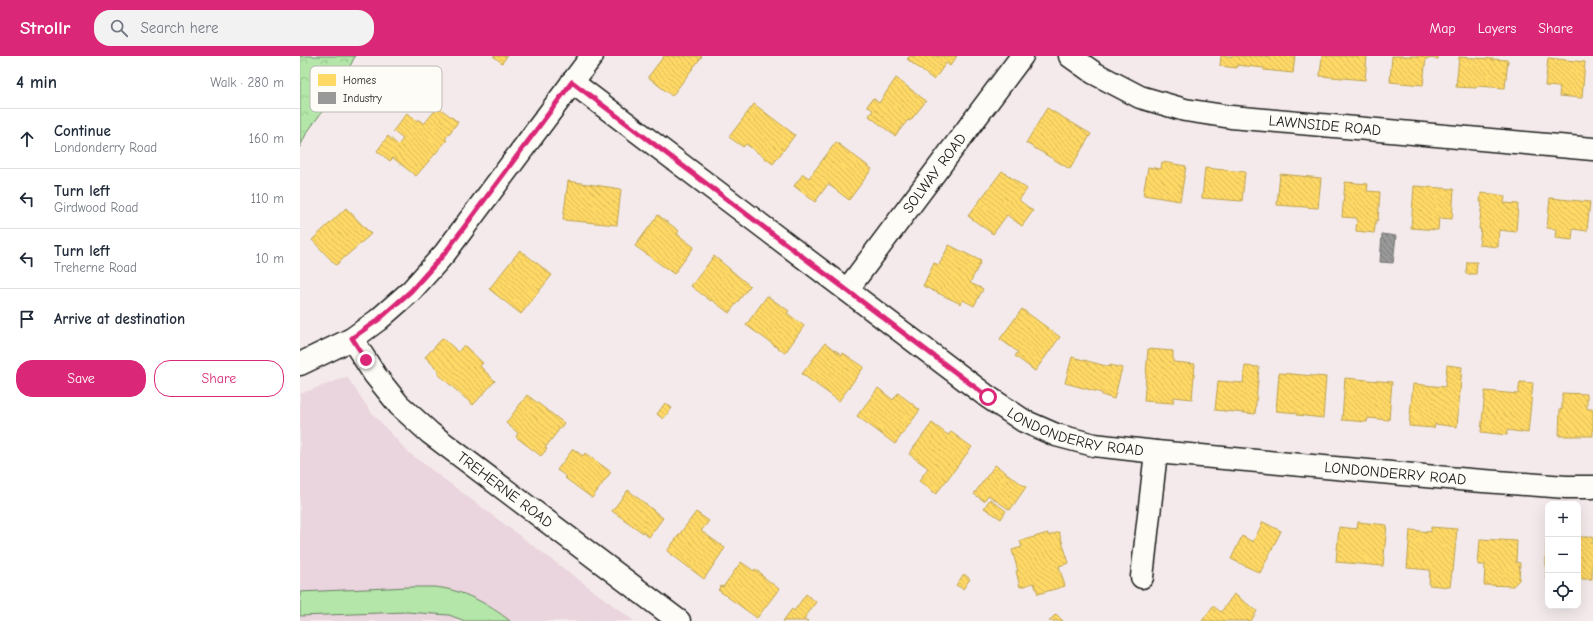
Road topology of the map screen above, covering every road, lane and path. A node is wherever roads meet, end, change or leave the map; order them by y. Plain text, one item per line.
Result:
1 (592, 56) edge
2 (1022, 56) edge
3 (1070, 56) edge
4 (572, 82) junction
5 (1593, 149) edge
6 (847, 290) junction
7 (352, 338) junction
8 (300, 364) edge
9 (1156, 452) junction
10 (1593, 487) edge
11 (1142, 577) dead end
12 (679, 621) edge

1 - 4 street
2 - 6 street, SOLWAY ROAD
3 - 5 street, LAWNSIDE ROAD
4 - 6 street, LONDONDERRY ROAD
4 - 7 street
6 - 9 street, LONDONDERRY ROAD
7 - 8 street
7 - 12 street, TREHERNE ROAD
9 - 10 street, LONDONDERRY ROAD
9 - 11 street

